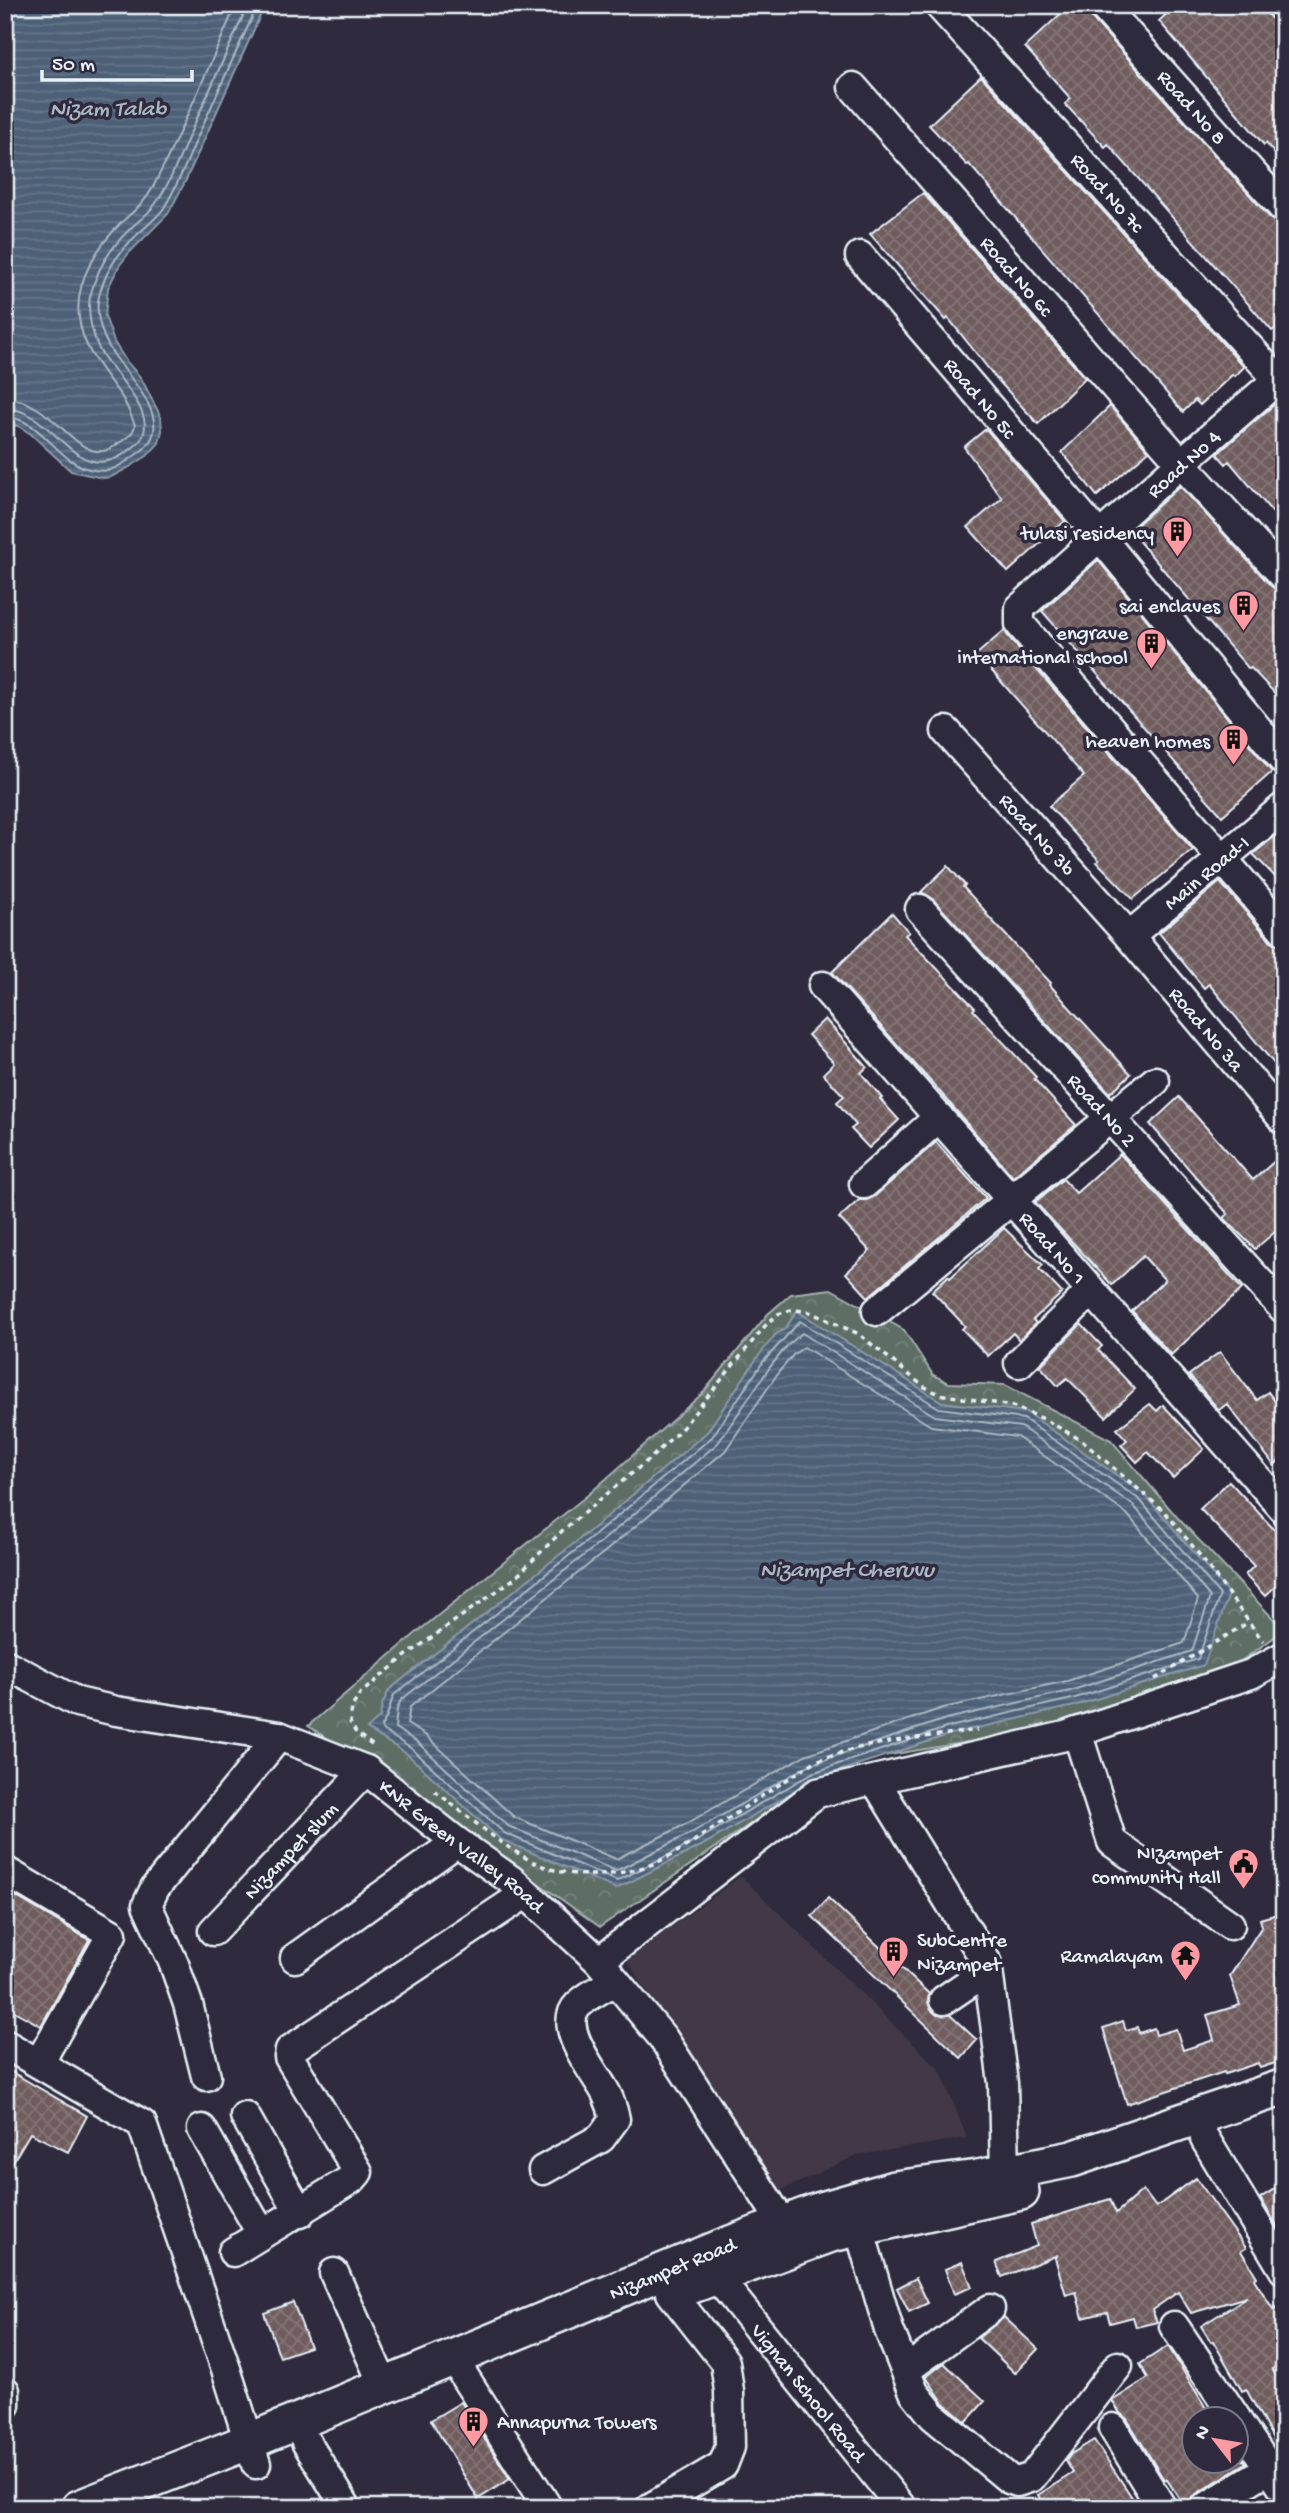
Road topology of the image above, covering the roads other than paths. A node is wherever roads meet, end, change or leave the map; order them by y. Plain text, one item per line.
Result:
1 (939, 5) edge
2 (1102, 5) edge
3 (853, 87) dead end
4 (1284, 209) edge
5 (860, 256) dead end
6 (1282, 380) edge
7 (1181, 463) junction
8 (1100, 537) junction
9 (1284, 576) edge
10 (946, 731) dead end
11 (1284, 761) edge
12 (1284, 807) edge
13 (1223, 859) junction
14 (920, 909) dead end
15 (1284, 930) edge
16 (1129, 936) junction
17 (823, 986) dead end
18 (1155, 1080) dead end
19 (939, 1118) junction
20 (1110, 1118) junction
21 (1284, 1120) edge
22 (864, 1184) dead end
23 (1011, 1199) junction
24 (1091, 1291) junction
25 (1284, 1310) edge
26 (877, 1311) dead end
27 (1018, 1363) dead end
28 (1284, 1509) edge
29 (1280, 1658) edge
30 (5, 1664) edge
31 (1077, 1732) junction
32 (279, 1736) junction
33 (370, 1758) junction
34 (879, 1787) dead end
35 (457, 1843) junction
36 (5, 1871) edge
37 (526, 1894) junction
38 (1230, 1925) dead end
39 (213, 1931) dead end
40 (295, 1958) dead end
41 (988, 1970) junction
42 (607, 1971) junction
43 (944, 2000) dead end
44 (5, 2044) edge
45 (39, 2063) junction
46 (206, 2076) dead end
47 (1284, 2087) edge
48 (1284, 2106) edge
49 (245, 2116) dead end
50 (202, 2129) dead end
51 (1205, 2139) junction
52 (543, 2170) dead end
53 (1005, 2172) junction
54 (924, 2199) junction
55 (300, 2213) junction
56 (783, 2224) junction
57 (859, 2228) junction
58 (261, 2233) junction
59 (233, 2252) dead end
60 (1284, 2270) edge
61 (334, 2273) dead end
62 (716, 2276) junction
63 (671, 2293) junction
64 (990, 2309) dead end
65 (1174, 2326) dead end
66 (1118, 2366) dead end
67 (906, 2370) junction
68 (464, 2376) junction
69 (384, 2386) junction
70 (5, 2391) edge
71 (1226, 2404) edge
72 (5, 2405) edge
73 (1114, 2428) dead end
74 (1250, 2436) edge
75 (306, 2442) junction
76 (253, 2453) junction
77 (1279, 2472) edge
78 (683, 2500) edge
79 (79, 2508) edge
80 (143, 2508) edge
81 (342, 2508) edge
82 (548, 2508) edge
83 (650, 2508) edge
84 (902, 2508) edge
85 (1162, 2508) edge
86 (1205, 2508) edge

1 - 6 street, Road No 7c
2 - 4 street, Road No 8
3 - 7 street, Road No 6c
5 - 8 street, Road No 5c
6 - 7 street, Road No 4
7 - 8 street, Road No 4
7 - 9 street, Road No 6c
8 - 11 street, Road No 5c
8 - 13 street, Road No 4
10 - 16 street, Road No 3b
12 - 13 street, Main Road-I
13 - 15 street
13 - 16 street, Main Road-I
14 - 20 street, Road No 2
16 - 21 street, Road No 3a
17 - 19 street, Road No 1
18 - 20 street
19 - 22 street
19 - 23 street, Road No 1
20 - 23 street
20 - 25 street, Road No 2
23 - 24 street, Road No 1
23 - 26 street
24 - 27 street
24 - 28 street, Road No 1
29 - 31 street
30 - 32 street, KNR Green Valley Road
31 - 38 street
31 - 42 street
32 - 33 street, KNR Green Valley Road
32 - 46 street
33 - 35 street, KNR Green Valley Road
33 - 39 street, Nizampet slum
34 - 41 street
35 - 37 street, KNR Green Valley Road
35 - 40 street
36 - 45 street
37 - 42 street, KNR Green Valley Road
37 - 55 street
41 - 43 street
41 - 53 street
42 - 52 street
42 - 56 street, KNR Green Valley Road
44 - 45 street
45 - 76 street
47 - 53 main road, Nizampet Road
48 - 51 main road, Nizampet Road
49 - 55 street
50 - 58 street
51 - 54 main road, Nizampet Road
51 - 60 street
53 - 54 main road, Nizampet Road
54 - 56 main road, Nizampet Road
54 - 57 main road, Nizampet Road
55 - 58 street
56 - 69 main road, Nizampet Road
57 - 62 main road, Nizampet Road
57 - 67 street
58 - 59 street
61 - 69 street
62 - 63 main road, Nizampet Road
62 - 84 street, Vignan School Road
63 - 68 main road, Nizampet Road
63 - 78 street
64 - 67 street
65 - 71 street
66 - 67 street
68 - 75 main road, Nizampet Road
68 - 82 street
69 - 76 main road, Nizampet Road
70 - 72 street
73 - 85 street
74 - 77 street
75 - 76 main road, Nizampet Road
75 - 81 street
76 - 79 main road, Nizampet Road
76 - 80 main road, Nizampet Road
77 - 86 street
78 - 83 street

